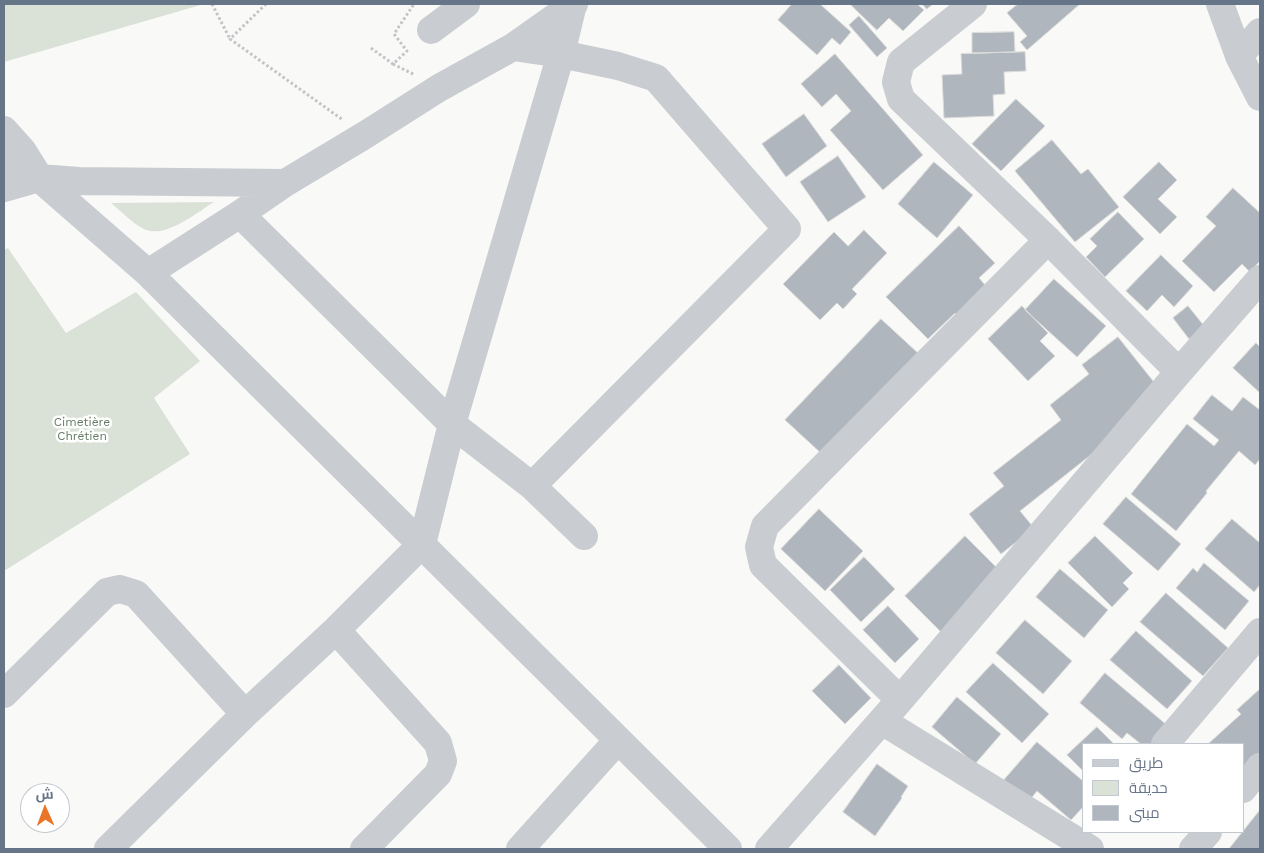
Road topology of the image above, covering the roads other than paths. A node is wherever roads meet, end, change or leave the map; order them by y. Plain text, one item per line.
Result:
1 (466, 4) edge
2 (574, 4) edge
3 (973, 4) edge
4 (1220, 4) edge
5 (431, 30) dead end
6 (1260, 32) edge
7 (513, 47) junction
8 (560, 54) junction
9 (1238, 56) junction
10 (1260, 97) edge
11 (4, 130) edge
12 (4, 158) edge
13 (39, 178) junction
14 (285, 183) junction
15 (4, 188) edge
16 (240, 214) junction
17 (1048, 240) junction
18 (148, 273) junction
19 (1260, 280) edge
20 (1179, 372) junction
21 (452, 424) junction
22 (532, 486) junction
23 (584, 536) dead end
24 (422, 544) junction
25 (336, 630) junction
26 (1260, 632) edge
27 (4, 694) edge
28 (900, 700) junction
29 (245, 714) junction
30 (882, 721) junction
31 (618, 740) junction
32 (1166, 743) edge
33 (1260, 767) edge
34 (1244, 788) edge
35 (1207, 833) edge
36 (1087, 841) edge
37 (108, 849) edge
38 (364, 849) edge
39 (520, 849) edge
40 (728, 849) edge
41 (769, 849) edge
42 (1193, 849) edge

1 - 5 street
2 - 7 street
2 - 8 street
3 - 17 street
4 - 9 street
6 - 9 street
7 - 8 street
7 - 14 street
8 - 21 street
8 - 22 street
9 - 10 street
11 - 13 street
12 - 13 street
13 - 14 street
13 - 15 street
13 - 18 street
14 - 16 street
16 - 18 street
16 - 21 street
17 - 20 street
17 - 28 street
18 - 24 street
19 - 20 street
20 - 28 street
21 - 22 street
21 - 24 street
22 - 23 street
24 - 25 street
24 - 31 street
25 - 29 street
25 - 38 street
26 - 32 street
27 - 29 street
28 - 30 street
29 - 37 street
30 - 36 street
30 - 41 street
31 - 39 street
31 - 40 street
33 - 34 street
35 - 42 street

